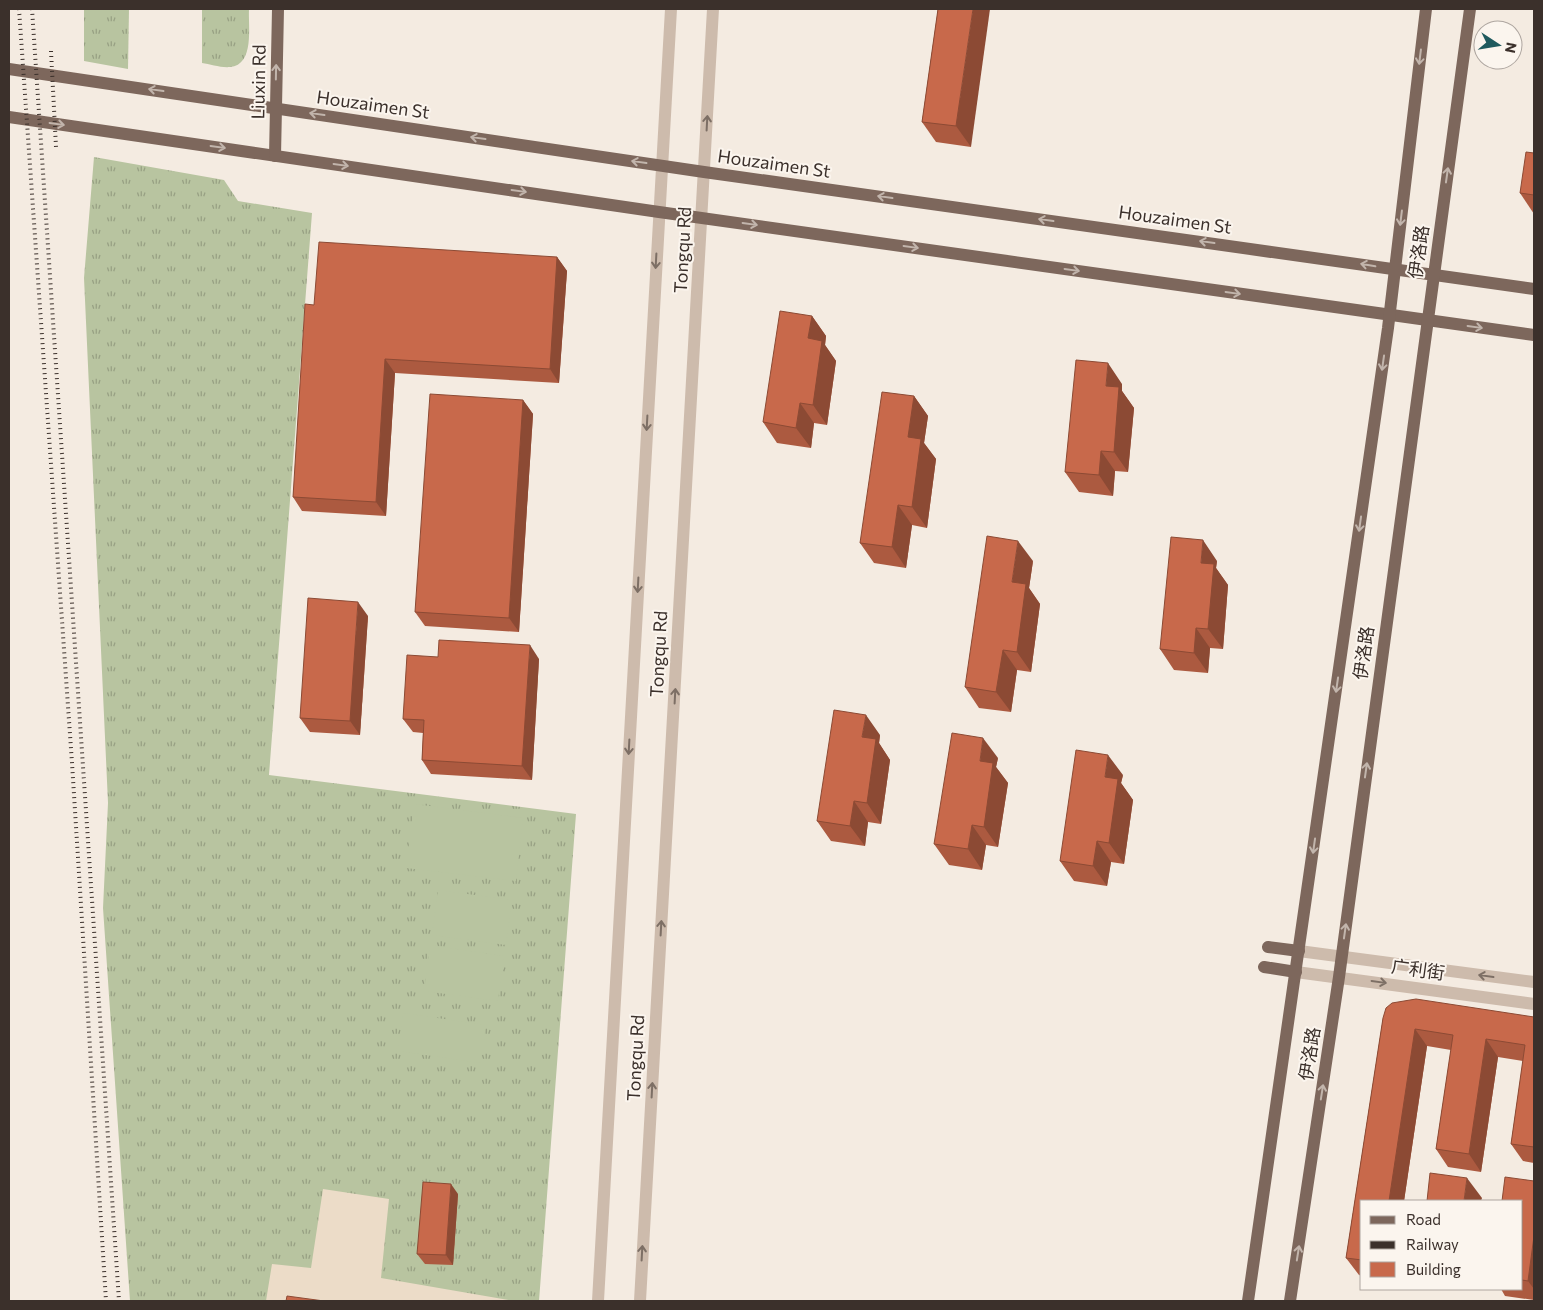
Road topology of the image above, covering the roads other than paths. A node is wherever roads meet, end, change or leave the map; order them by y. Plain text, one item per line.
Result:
1 (278, 9) edge
2 (665, 9) edge
3 (671, 9) edge
4 (714, 9) edge
5 (1426, 9) edge
6 (1470, 9) edge
7 (9, 69) edge
8 (275, 108) junction
9 (9, 117) edge
10 (275, 156) junction
11 (661, 166) junction
12 (704, 172) junction
13 (658, 212) junction
14 (702, 217) junction
15 (1394, 270) junction
16 (1433, 275) junction
17 (1534, 289) edge
18 (1389, 315) junction
19 (1427, 320) junction
20 (1534, 335) edge
21 (1268, 947) dead end
22 (1299, 951) junction
23 (1342, 956) junction
24 (1264, 967) dead end
25 (1296, 972) junction
26 (1339, 977) junction
27 (1534, 982) edge
28 (1534, 1004) edge
29 (598, 1301) edge
30 (640, 1301) edge
31 (1248, 1301) edge
32 (1290, 1301) edge

8 -> 1 main road, Liuxin Rd
2 - 11 street
3 - 11 street, Tongqu Rd
12 -> 4 street, Tongqu Rd
5 -> 15 main road, 伊洛路
16 -> 6 main road, 伊洛路
8 -> 7 main road, Houzaimen St
8 - 10 main road, Liuxin Rd
11 -> 8 main road, Houzaimen St
9 -> 10 main road
10 -> 13 main road
11 - 12 main road, Houzaimen St
11 - 13 street, Tongqu Rd
12 - 14 street, Tongqu Rd
15 -> 12 main road, Houzaimen St
13 - 14 main road
13 -> 29 street, Tongqu Rd
14 -> 18 main road
30 -> 14 street, Tongqu Rd
15 - 16 main road, Houzaimen St
15 - 18 main road, 伊洛路
16 - 17 main road, Houzaimen St
16 - 19 main road, 伊洛路
18 - 19 main road
18 -> 22 main road, 伊洛路
19 -> 20 main road
23 -> 19 main road, 伊洛路
21 - 22 main road
22 - 23 street, 广利街
22 - 25 main road, 伊洛路
23 - 26 main road, 伊洛路
27 -> 23 street, 广利街
24 - 25 main road
25 - 26 street, 广利街
25 - 31 main road, 伊洛路
26 -> 28 street, 广利街
32 -> 26 main road, 伊洛路

